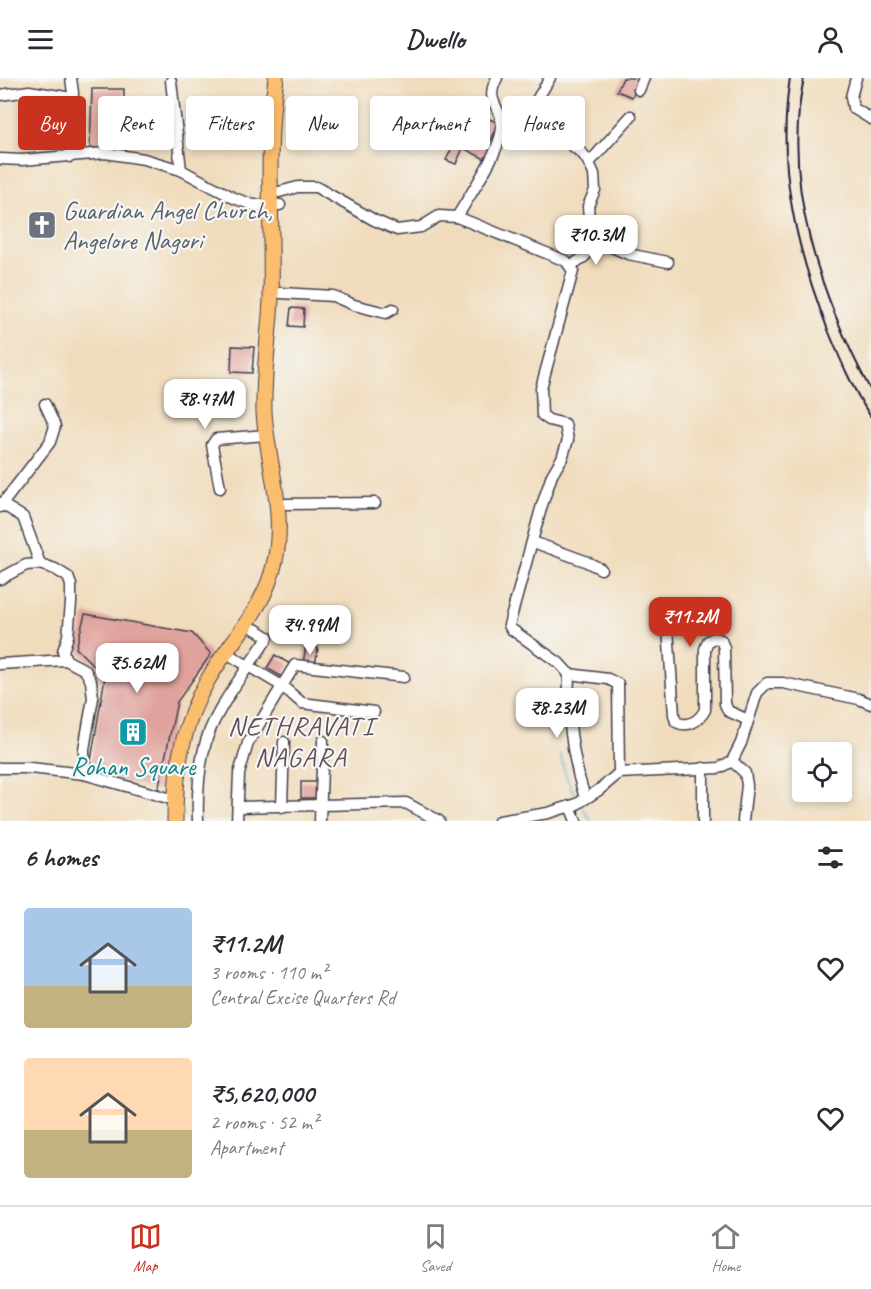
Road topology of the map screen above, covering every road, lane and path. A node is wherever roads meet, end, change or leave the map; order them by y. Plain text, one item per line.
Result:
1 (71, 78) edge
2 (276, 78) edge
3 (285, 78) edge
4 (497, 78) edge
5 (550, 78) edge
6 (644, 78) edge
7 (856, 78) edge
8 (171, 81) dead end
9 (639, 90) dead end
10 (0, 95) edge
11 (60, 96) edge
12 (631, 116) dead end
13 (871, 118) edge
14 (70, 157) junction
15 (0, 159) edge
16 (589, 163) junction
17 (181, 170) junction
18 (277, 201) junction
19 (457, 217) junction
20 (598, 241) junction
21 (668, 262) dead end
22 (571, 266) junction
23 (281, 292) junction
24 (393, 309) dead end
25 (45, 404) dead end
26 (267, 435) junction
27 (220, 488) dead end
28 (375, 503) dead end
29 (1, 504) edge
30 (286, 504) junction
31 (533, 542) junction
32 (40, 564) junction
33 (601, 569) dead end
34 (0, 579) edge
35 (668, 628) dead end
36 (255, 629) junction
37 (232, 657) junction
38 (66, 660) junction
39 (0, 664) edge
40 (250, 666) junction
41 (569, 674) junction
42 (404, 677) dead end
43 (282, 686) junction
44 (871, 704) edge
45 (374, 712) dead end
46 (748, 720) junction
47 (323, 741) dead end
48 (284, 742) dead end
49 (732, 761) junction
50 (0, 768) edge
51 (704, 768) junction
52 (619, 773) junction
53 (84, 774) junction
54 (585, 798) junction
55 (175, 800) junction
56 (320, 806) junction
57 (238, 807) junction
58 (282, 807) junction
59 (570, 807) junction
60 (175, 821) edge
61 (183, 821) edge
62 (198, 821) edge
63 (237, 821) edge
64 (320, 821) edge
65 (439, 821) edge
66 (499, 821) edge
67 (576, 821) edge
68 (703, 821) edge
69 (744, 821) edge

1 - 14 street
2 - 18 highway
3 - 18 highway
4 - 19 street
5 - 16 street
6 - 9 street
7 - 13 street
8 - 17 street
10 - 11 street
12 - 16 street
14 - 15 street
14 - 17 street
16 - 20 street
17 - 18 street
18 - 19 street
18 - 23 highway
18 - 26 highway
19 - 22 street
20 - 21 street
20 - 22 street
22 - 31 street
23 - 24 street
23 - 30 highway
25 - 29 street
26 - 27 street
26 - 55 highway
28 - 30 street
29 - 32 street
30 - 36 highway
31 - 33 street
31 - 41 street
32 - 34 street
32 - 38 street
35 - 46 street
36 - 37 highway
36 - 40 street
37 - 40 street
37 - 61 highway
38 - 39 street
38 - 53 street
40 - 43 street
40 - 62 street
41 - 52 street
41 - 54 street
42 - 43 street
43 - 45 street
43 - 57 street
44 - 46 street
46 - 49 street
47 - 56 street
48 - 58 street
49 - 51 street
49 - 69 street
50 - 53 street
51 - 52 street
51 - 68 street
52 - 54 street
53 - 55 street
54 - 59 street
55 - 60 highway
56 - 58 street
56 - 64 street
56 - 65 street
57 - 58 street
57 - 63 street
59 - 66 street
59 - 67 street

